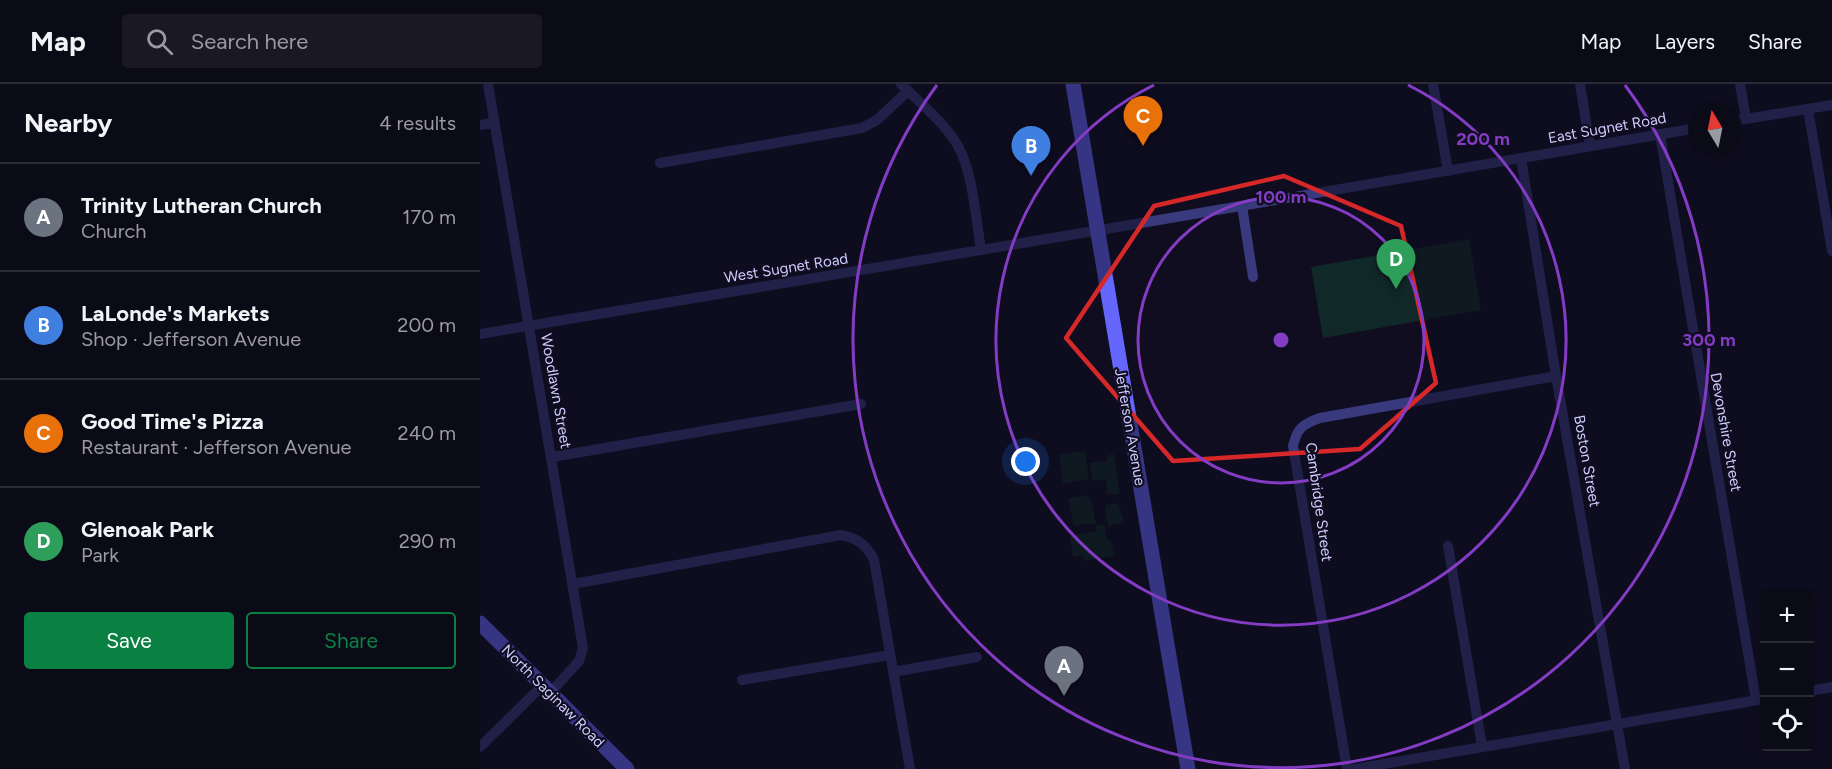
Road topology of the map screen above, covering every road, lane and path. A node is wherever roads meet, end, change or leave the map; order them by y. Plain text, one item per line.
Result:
1 (488, 84) edge
2 (1073, 84) edge
3 (1433, 84) edge
4 (1580, 84) edge
5 (1740, 84) edge
6 (904, 87) edge
7 (1832, 105) edge
8 (1808, 109) junction
9 (1746, 119) junction
10 (1742, 120) edge
11 (494, 123) junction
12 (480, 125) edge
13 (1688, 129) edge
14 (1660, 134) junction
15 (1590, 146) junction
16 (1521, 158) junction
17 (660, 163) dead end
18 (1448, 171) junction
19 (1242, 206) junction
20 (1097, 231) junction
21 (981, 250) junction
22 (1832, 250) edge
23 (1253, 277) dead end
24 (529, 326) junction
25 (480, 334) edge
26 (1556, 376) junction
27 (861, 404) dead end
28 (552, 457) junction
29 (1448, 546) dead end
30 (573, 584) junction
31 (480, 623) edge
32 (890, 655) junction
33 (977, 657) dead end
34 (893, 672) junction
35 (742, 680) dead end
36 (1832, 687) edge
37 (547, 689) junction
38 (1814, 690) edge
39 (1760, 700) edge
40 (1618, 724) junction
41 (480, 747) edge
42 (1482, 747) junction
43 (627, 769) edge
44 (909, 769) edge
45 (1188, 769) edge
46 (1347, 769) edge
47 (1354, 769) edge
48 (1625, 769) edge

1 - 11 street, Woodlawn Street
2 - 20 street, Jefferson Avenue
3 - 18 street
4 - 15 street
5 - 9 street
6 - 17 street
6 - 21 street
7 - 8 street
8 - 9 street
8 - 22 street
9 - 10 street
11 - 12 street
11 - 24 street, Woodlawn Street
13 - 14 street, East Sugnet Road
14 - 15 street, East Sugnet Road
14 - 39 street, Devonshire Street
15 - 16 street, East Sugnet Road
16 - 18 street, East Sugnet Road
16 - 26 street, Boston Street
18 - 19 street, East Sugnet Road
19 - 20 street, East Sugnet Road
19 - 23 street
20 - 21 street, West Sugnet Road
20 - 45 street, Jefferson Avenue
21 - 24 street, West Sugnet Road
24 - 25 street, West Sugnet Road
24 - 28 street, Woodlawn Street
26 - 40 street, Boston Street
26 - 46 street, Cambridge Street
27 - 28 street
28 - 30 street, Woodlawn Street
29 - 42 street
30 - 32 street
30 - 37 street, Woodlawn Street
31 - 37 street, North Saginaw Road
32 - 34 street
32 - 35 street
33 - 34 street
34 - 44 street
36 - 38 street
37 - 41 street, Woodlawn Street
37 - 43 street, North Saginaw Road
39 - 40 street
40 - 42 street
40 - 48 street, Boston Street
42 - 47 street

